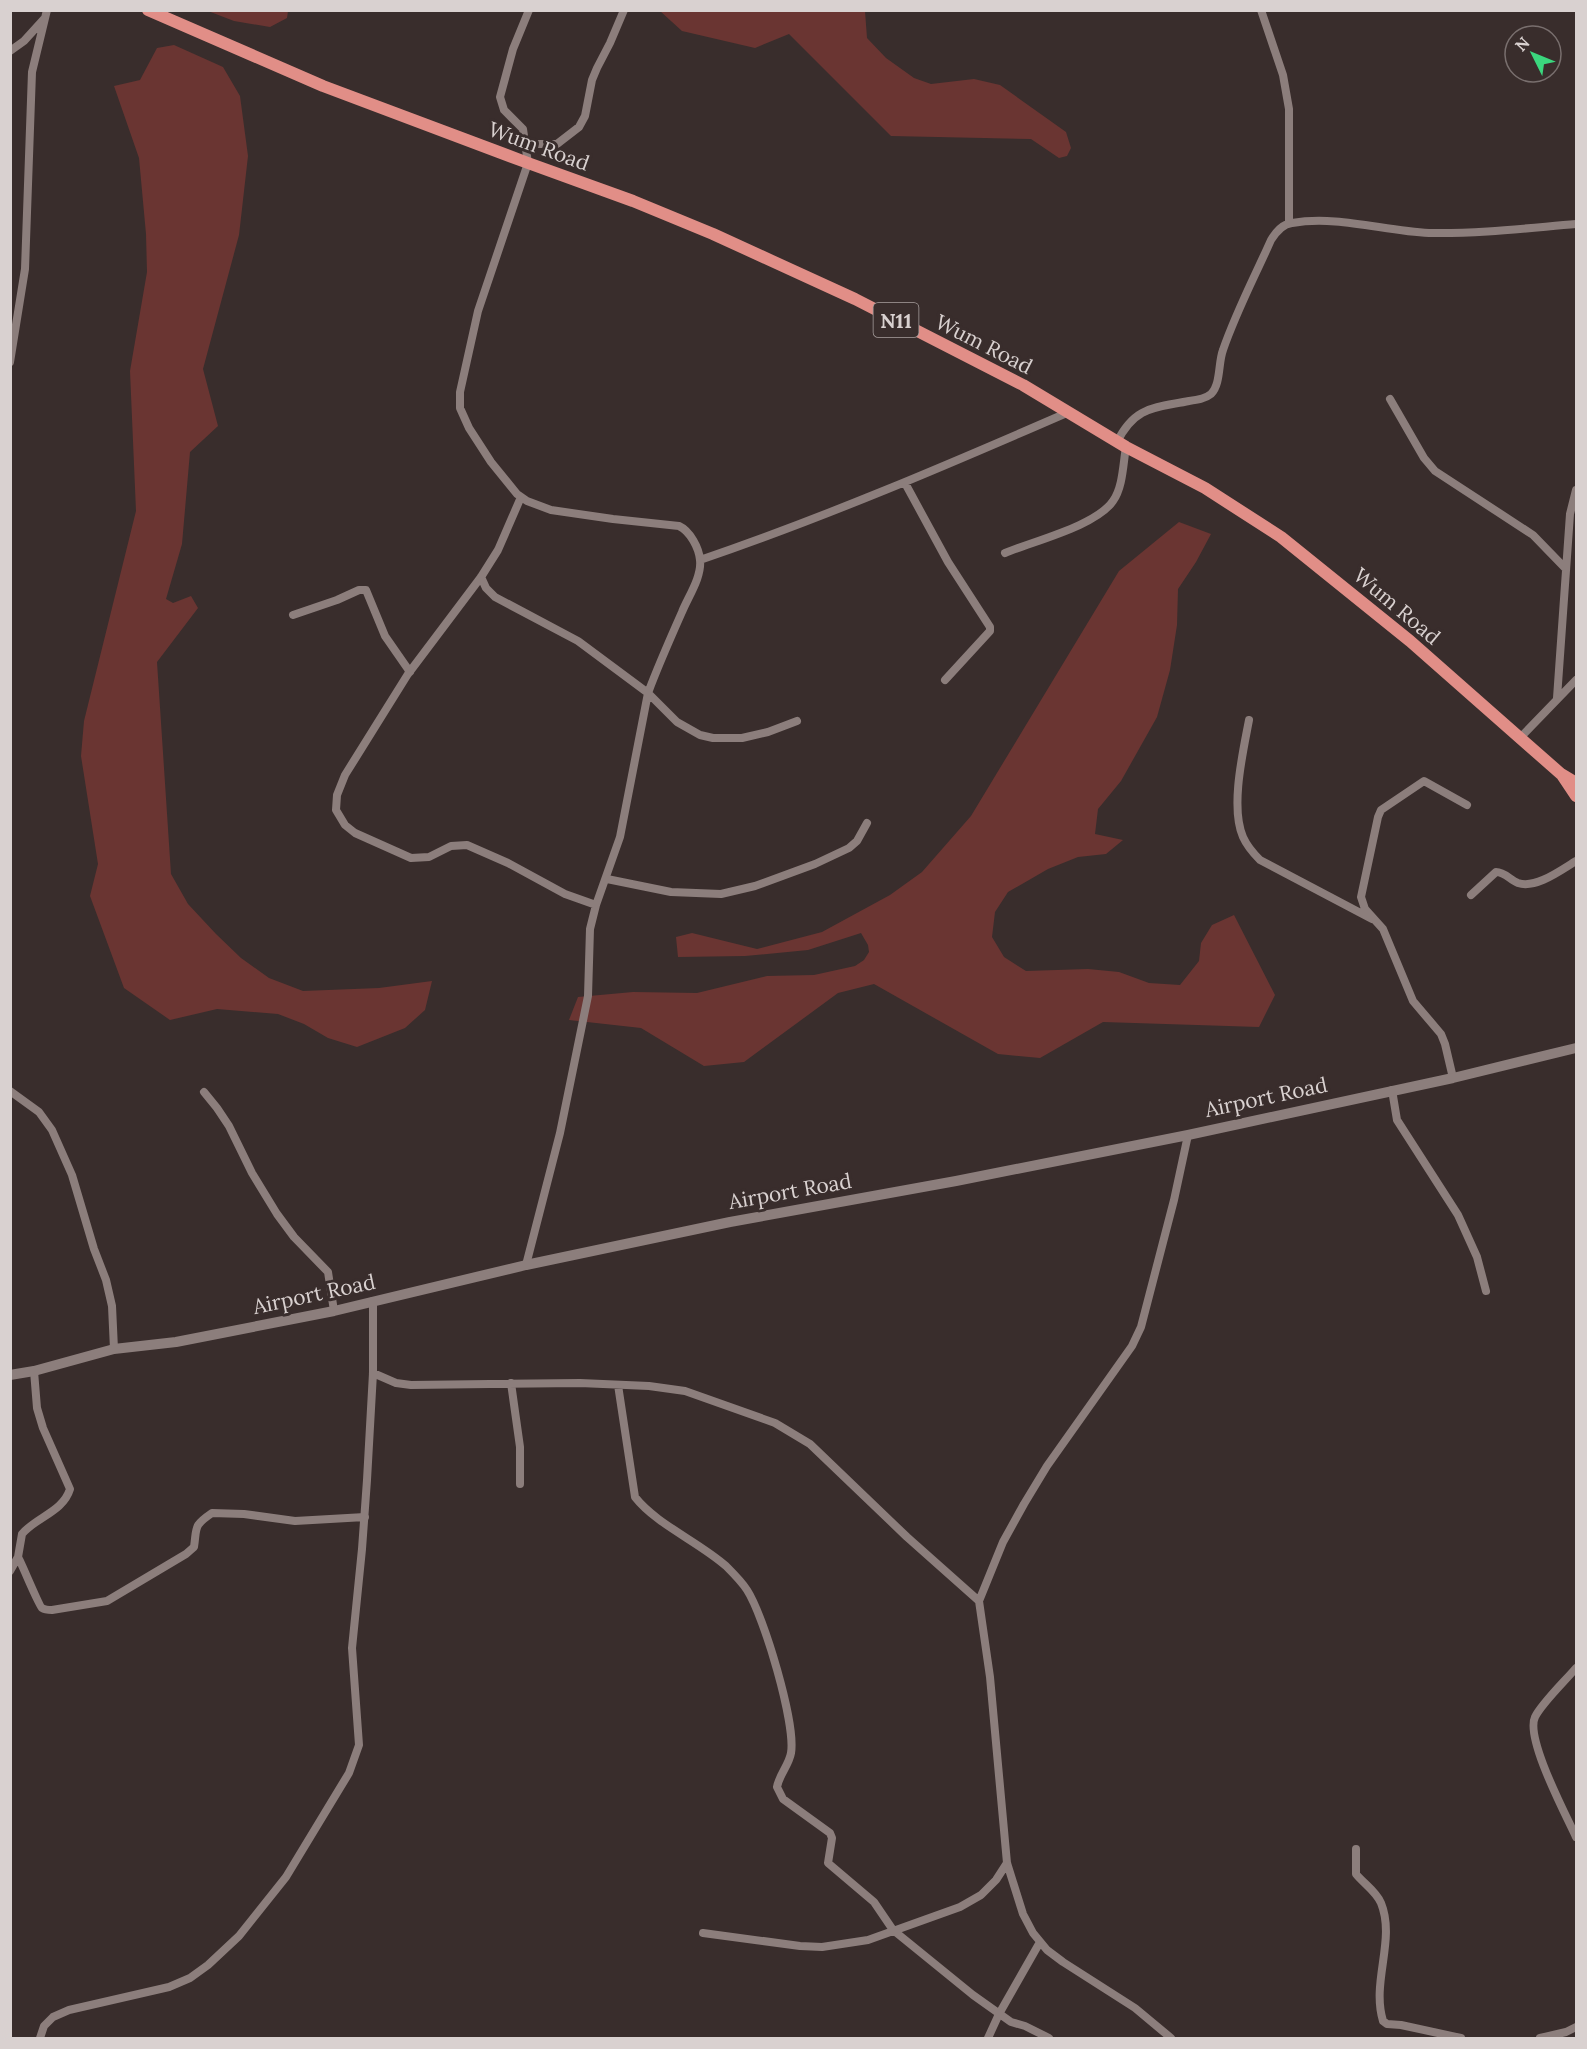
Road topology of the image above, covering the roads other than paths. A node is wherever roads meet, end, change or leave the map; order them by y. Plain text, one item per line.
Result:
1 (148, 10) edge
2 (529, 10) edge
3 (624, 10) edge
4 (1261, 10) edge
5 (46, 13) edge
6 (10, 51) edge
7 (525, 144) junction
8 (528, 164) junction
9 (1289, 223) junction
10 (1576, 224) edge
11 (10, 362) edge
12 (1390, 399) dead end
13 (1069, 412) junction
14 (1122, 445) junction
15 (905, 483) junction
16 (1576, 489) edge
17 (520, 496) junction
18 (1005, 553) dead end
19 (700, 560) junction
20 (1566, 569) junction
21 (481, 577) junction
22 (293, 615) dead end
23 (410, 672) junction
24 (945, 680) dead end
25 (1576, 680) edge
26 (648, 693) junction
27 (1557, 698) junction
28 (1249, 720) dead end
29 (796, 721) dead end
30 (1519, 739) junction
31 (1561, 774) junction
32 (1576, 783) edge
33 (1576, 796) edge
34 (1467, 805) dead end
35 (867, 823) dead end
36 (1576, 861) edge
37 (607, 879) junction
38 (1471, 896) dead end
39 (596, 905) junction
40 (1378, 922) junction
41 (1576, 1048) edge
42 (1453, 1078) junction
43 (10, 1090) edge
44 (1392, 1090) junction
45 (204, 1092) dead end
46 (1188, 1135) junction
47 (526, 1265) junction
48 (1486, 1292) dead end
49 (373, 1301) junction
50 (334, 1311) junction
51 (114, 1349) junction
52 (34, 1371) junction
53 (373, 1373) junction
54 (10, 1375) edge
55 (511, 1383) junction
56 (618, 1385) junction
57 (520, 1484) dead end
58 (365, 1517) junction
59 (18, 1557) junction
60 (10, 1571) edge
61 (979, 1601) junction
62 (1576, 1668) edge
63 (1576, 1837) edge
64 (1356, 1849) dead end
65 (1006, 1863) junction
66 (893, 1930) junction
67 (703, 1933) dead end
68 (1040, 1942) junction
69 (999, 2014) junction
70 (1576, 2027) edge
71 (40, 2038) edge
72 (988, 2038) edge
73 (1049, 2038) edge
74 (1171, 2038) edge
75 (1461, 2038) edge
76 (1540, 2038) edge

1 - 8 highway, Wum Road / N11
2 - 7 street
3 - 7 street
4 - 9 street
5 - 6 street
5 - 11 street
7 - 8 street
8 - 13 highway, Wum Road / N11
8 - 17 street
9 - 10 street
9 - 14 street
12 - 20 street
13 - 14 highway, Wum Road / N11
13 - 15 street
14 - 18 street
14 - 30 highway, Wum Road / N11
15 - 19 street
15 - 24 street
16 - 20 street
17 - 19 street
17 - 21 street
19 - 26 street
20 - 27 street
21 - 23 street
21 - 26 street
22 - 23 street
23 - 39 street
25 - 27 street
26 - 29 street
26 - 37 street
27 - 30 street
28 - 40 street
30 - 31 highway, Wum Road / N11
31 - 32 highway, Wum Road / N11
31 - 33 highway, Wum Road / N11
34 - 40 street
35 - 37 street
36 - 38 street
37 - 39 street
39 - 47 street
40 - 42 street
41 - 42 main road, Airport Road
42 - 44 main road, Airport Road
43 - 51 street
44 - 46 main road, Airport Road
44 - 48 street
45 - 50 street
46 - 47 main road, Airport Road
46 - 61 street
47 - 49 main road, Airport Road
49 - 50 main road, Airport Road
49 - 53 street
50 - 51 main road, Airport Road
51 - 52 main road, Airport Road
52 - 54 main road, Airport Road
52 - 59 street
53 - 55 street
53 - 58 street
55 - 56 street
55 - 57 street
56 - 61 street
56 - 66 street
58 - 59 street
58 - 71 street
59 - 60 street
61 - 65 street
62 - 63 street
64 - 75 street
65 - 66 street
65 - 68 street
66 - 67 street
66 - 69 street
68 - 69 street
68 - 74 street
69 - 72 street
69 - 73 street
70 - 76 street

